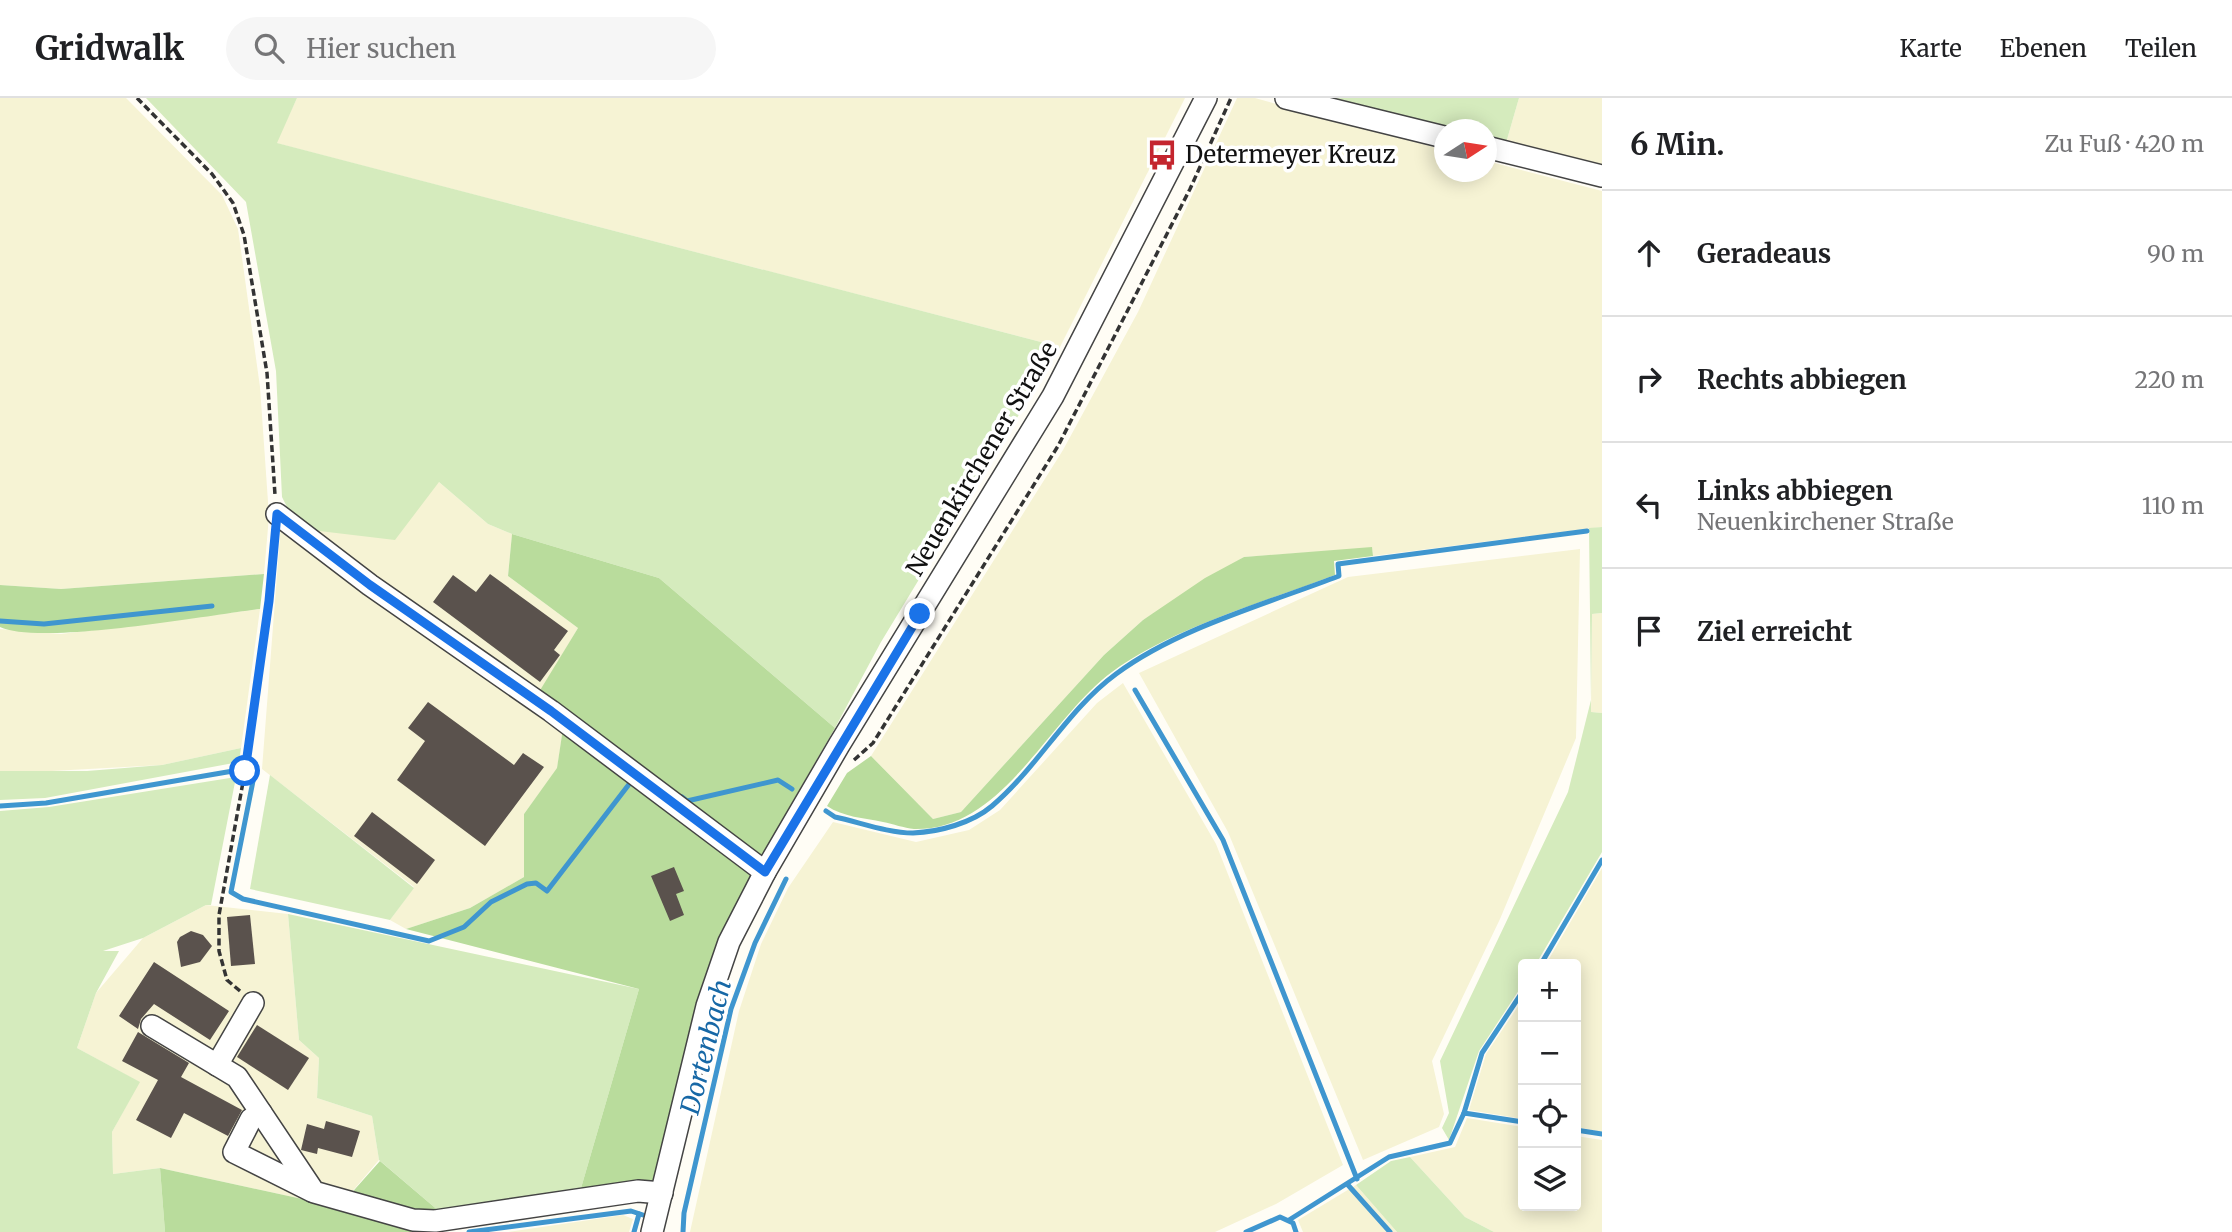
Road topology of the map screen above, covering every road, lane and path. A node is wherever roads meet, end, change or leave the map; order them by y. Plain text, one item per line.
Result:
1 (137, 98) edge
2 (1206, 98) edge
3 (1231, 98) edge
4 (1286, 98) edge
5 (1434, 135) edge
6 (1497, 150) edge
7 (1602, 176) edge
8 (277, 514) junction
9 (853, 761) dead end
10 (765, 872) junction
11 (253, 1003) joint
12 (152, 1026) dead end
13 (217, 1065) junction
14 (261, 1112) junction
15 (314, 1192) junction
16 (662, 1193) junction
17 (652, 1232) edge

1 - 8 path
2 - 10 street, Neuenkirchener Straße
3 - 9 path
4 - 5 street
6 - 7 street
8 - 10 street
8 - 11 path
10 - 16 street, Neuenkirchener Straße
11 - 13 street
12 - 13 street
13 - 14 street
14 - 15 street
14 - 15 street
15 - 16 street
16 - 17 street, Neuenkirchener Straße

